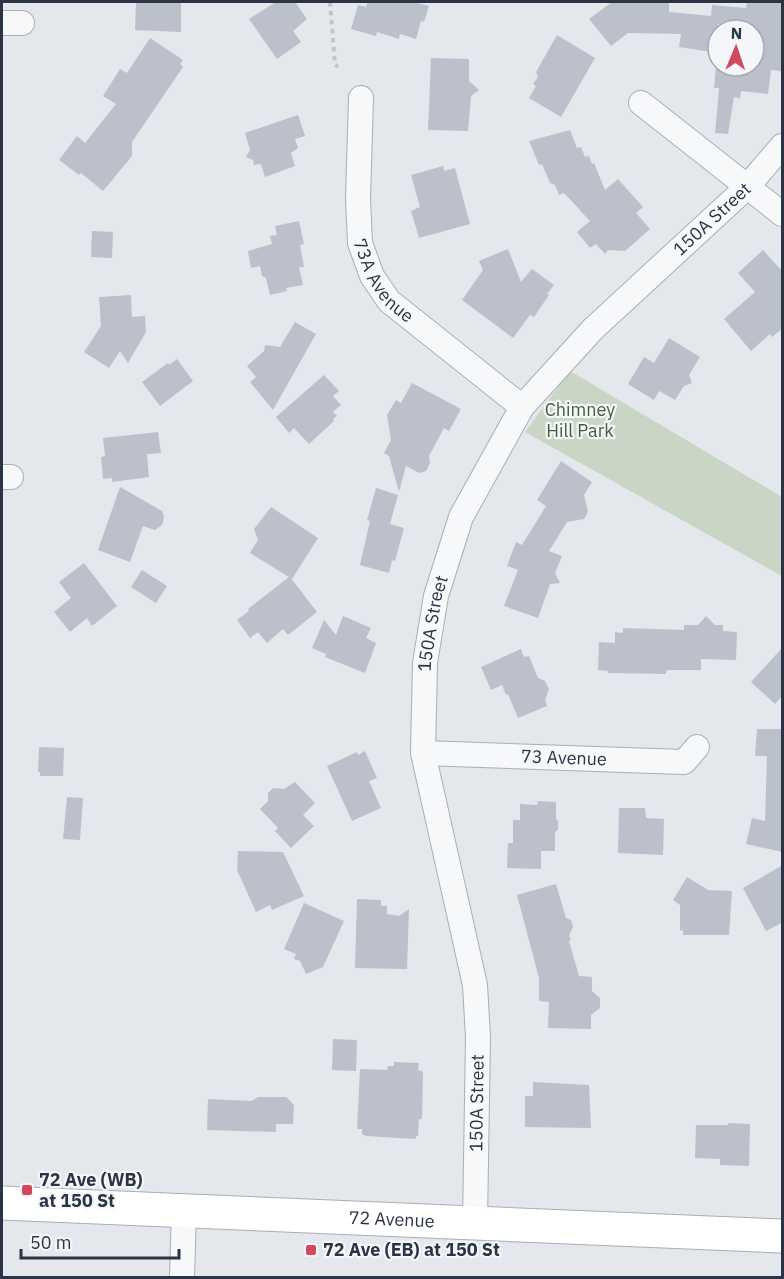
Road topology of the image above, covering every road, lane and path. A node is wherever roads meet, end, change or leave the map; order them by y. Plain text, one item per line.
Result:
1 (330, 2) edge
2 (338, 67) dead end
3 (361, 98) dead end
4 (641, 103) dead end
5 (783, 146) edge
6 (747, 187) junction
7 (783, 214) edge
8 (522, 407) junction
9 (697, 747) dead end
10 (423, 753) junction
11 (2, 1203) edge
12 (184, 1210) junction
13 (475, 1223) junction
14 (783, 1236) edge
15 (182, 1278) edge

1 - 2 path
3 - 8 street, 73A Avenue
4 - 6 street
5 - 6 street, 150A Street
6 - 7 street
6 - 8 street, 150A Street
8 - 10 street, 150A Street
9 - 10 street, 73 Avenue
10 - 13 street, 150A Street
11 - 12 main road, 72 Avenue
12 - 13 main road, 72 Avenue
12 - 15 street
13 - 14 main road, 72 Avenue

